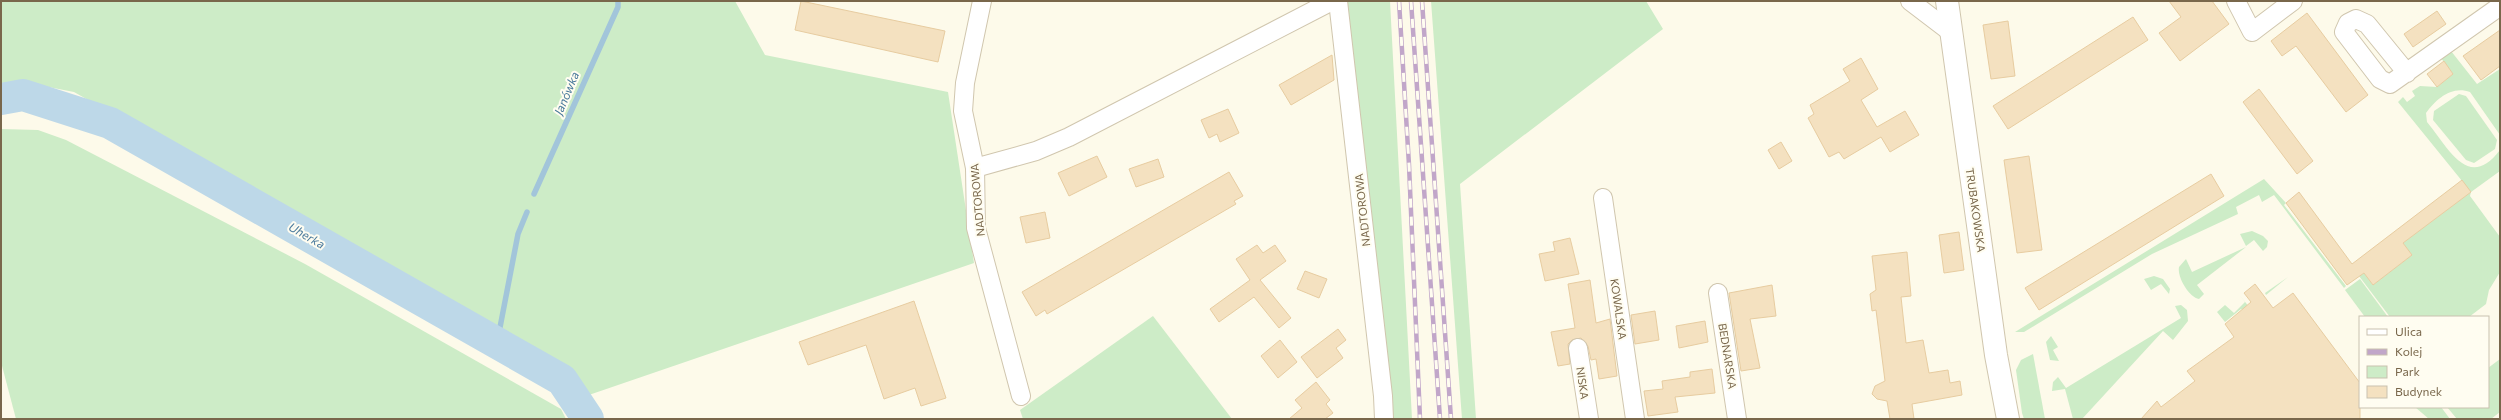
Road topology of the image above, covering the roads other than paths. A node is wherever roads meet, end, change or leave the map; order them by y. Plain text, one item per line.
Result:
1 (982, 1) edge
2 (1332, 1) edge
3 (1338, 1) edge
4 (1910, 1) edge
5 (1947, 1) edge
6 (2236, 1) edge
7 (2293, 1) edge
8 (2495, 8) edge
9 (1952, 33) junction
10 (2406, 73) dead end
11 (975, 168) junction
12 (1603, 198) dead end
13 (1718, 293) dead end
14 (1578, 348) dead end
15 (1021, 396) dead end
16 (1384, 419) edge
17 (1589, 419) edge
18 (1635, 419) edge
19 (1738, 419) edge
20 (2008, 419) edge

1 - 11 street, NADTOROWA
2 - 11 street
3 - 16 street, NADTOROWA
4 - 9 street
5 - 9 street, TRUBAKOWSKA
6 - 7 street
8 - 10 street
9 - 20 street, TRUBAKOWSKA
11 - 15 street, NADTOROWA
12 - 18 street, KOWALSKA
13 - 19 street, BEDNARSKA
14 - 17 street, NISKA

